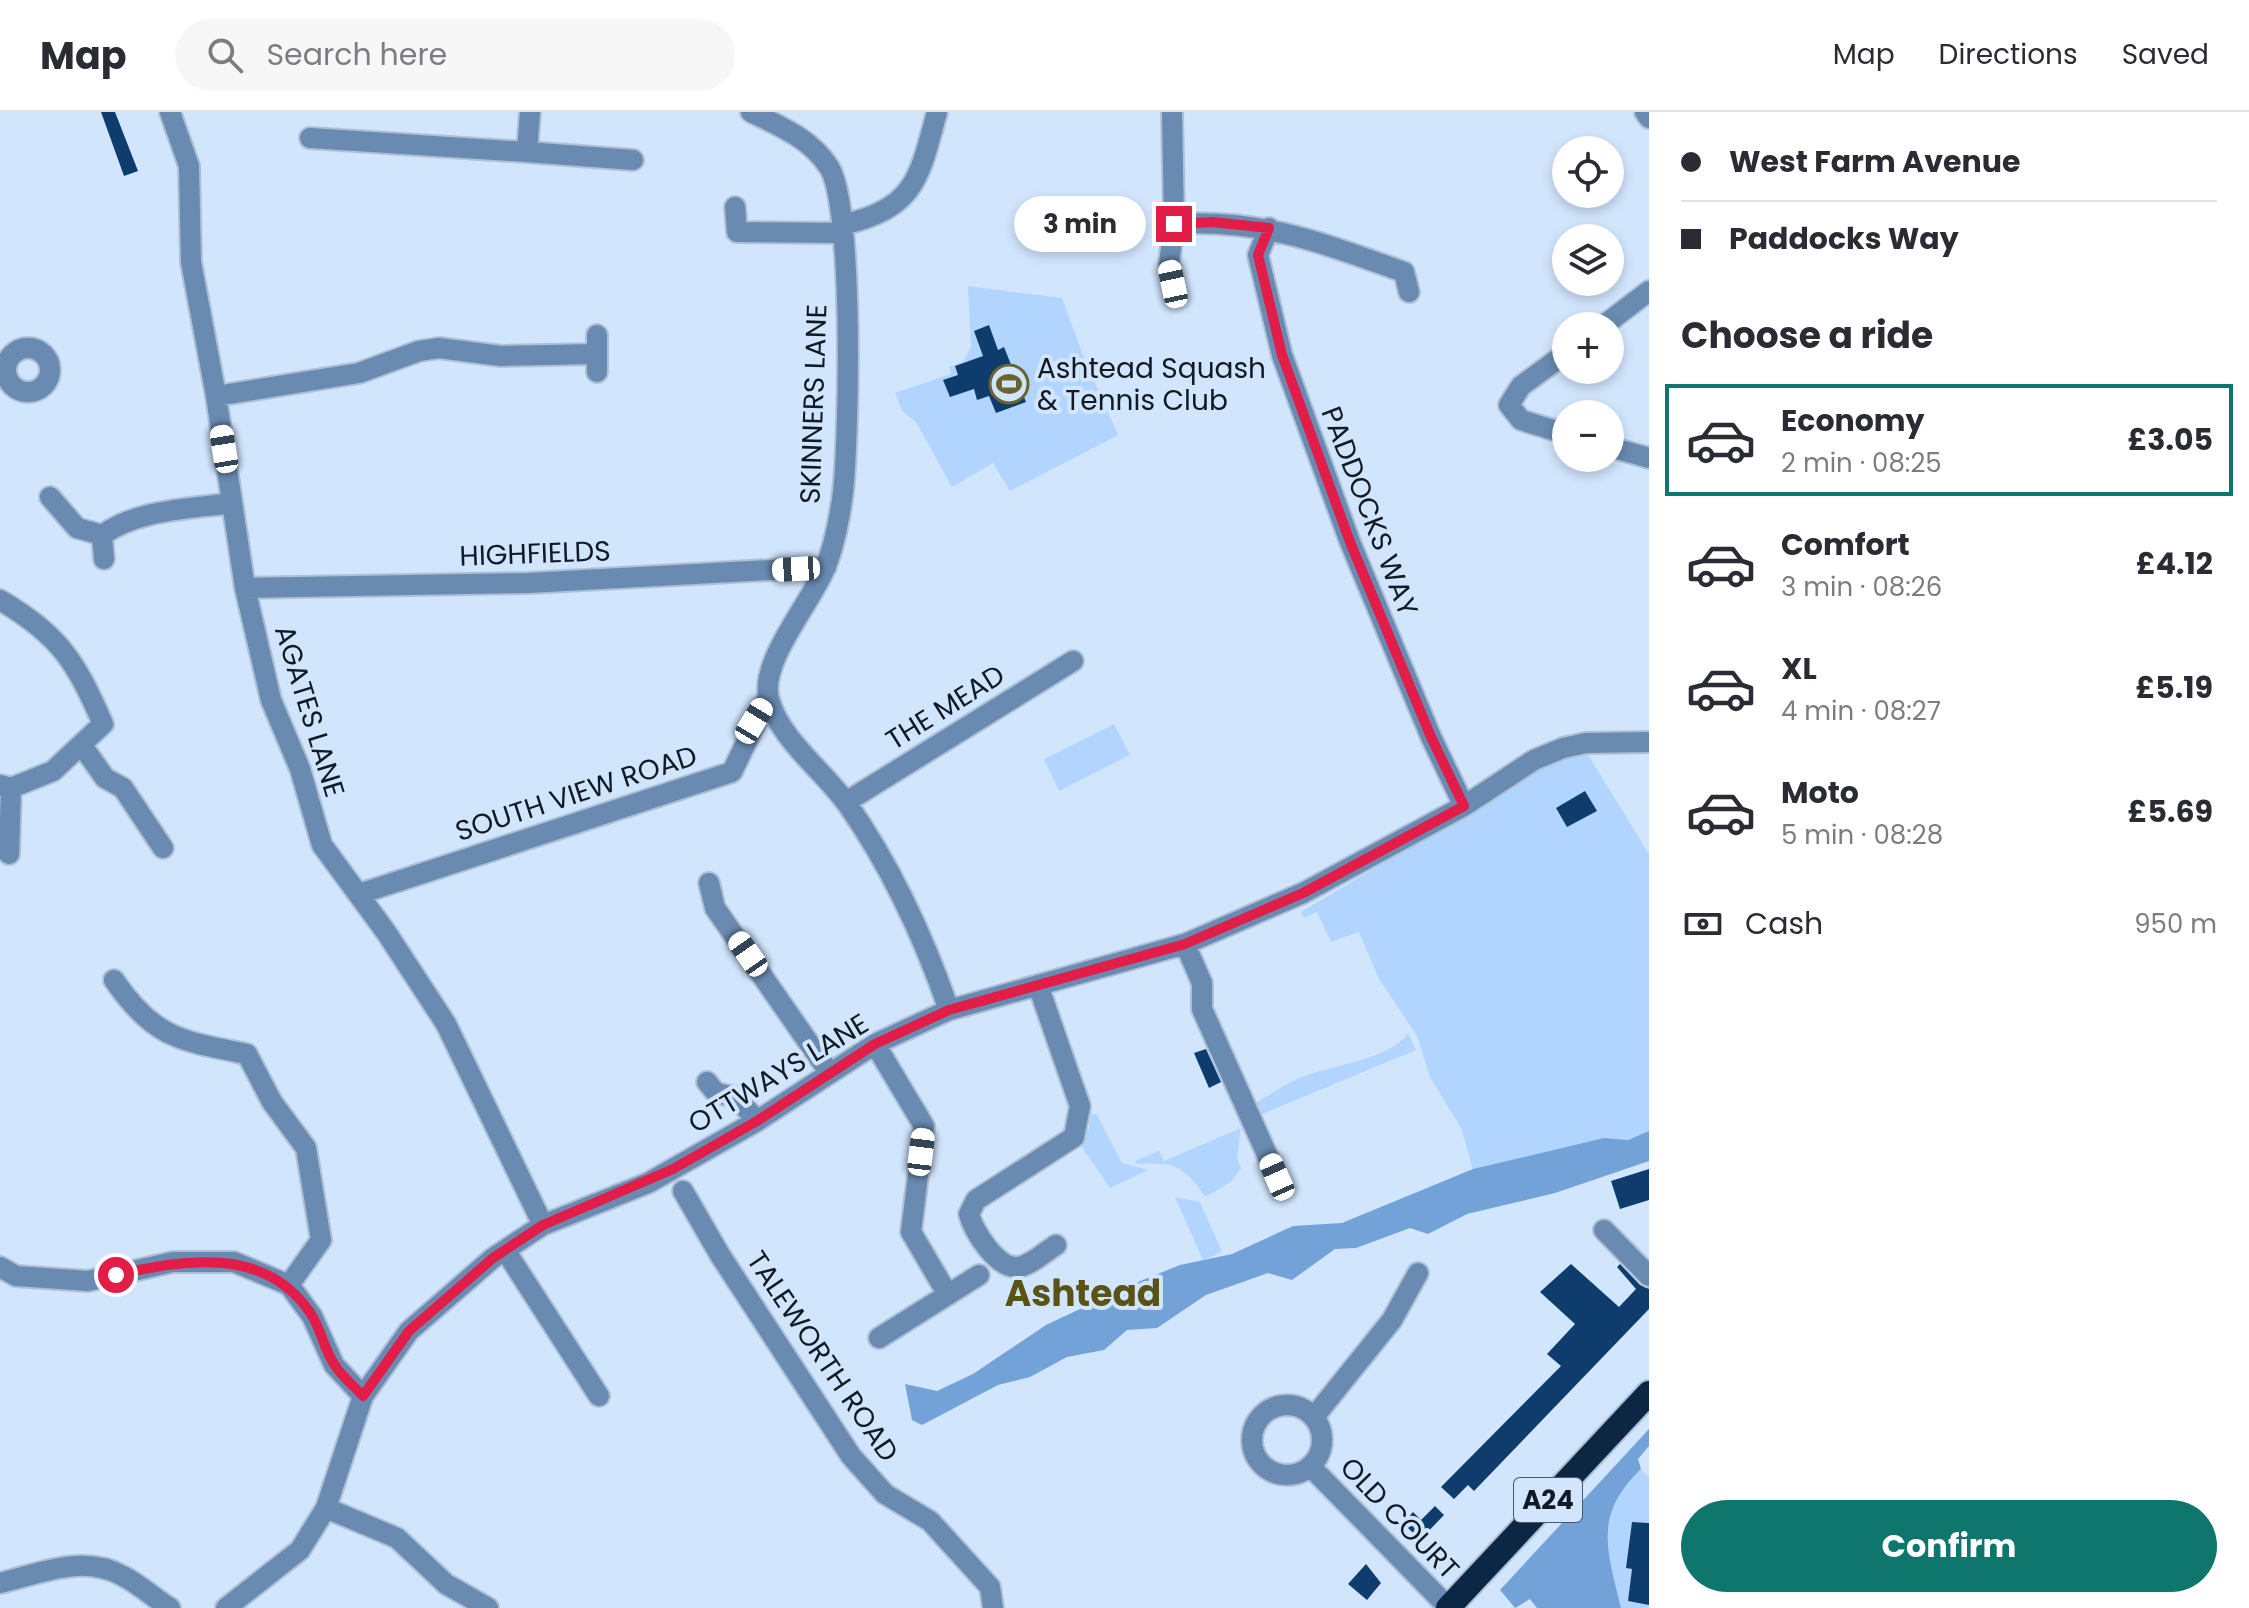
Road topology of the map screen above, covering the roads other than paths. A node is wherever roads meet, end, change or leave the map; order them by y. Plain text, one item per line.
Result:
1 (170, 112) edge
2 (530, 112) edge
3 (751, 112) edge
4 (937, 112) edge
5 (1172, 112) edge
6 (1645, 112) edge
7 (1649, 118) edge
8 (310, 138) dead end
9 (527, 152) junction
10 (633, 160) dead end
11 (735, 207) dead end
12 (1174, 224) junction
13 (1269, 228) junction
14 (842, 229) junction
15 (1173, 284) dead end
16 (1649, 291) edge
17 (1409, 292) dead end
18 (1621, 312) edge
19 (597, 353) dead end
20 (1552, 363) edge
21 (216, 396) junction
22 (1552, 430) edge
23 (1624, 451) edge
24 (1649, 458) edge
25 (50, 497) dead end
26 (232, 503) junction
27 (102, 535) junction
28 (104, 559) dead end
29 (826, 567) junction
30 (245, 588) junction
31 (0, 600) edge
32 (1073, 661) dead end
33 (768, 697) junction
34 (1649, 742) edge
35 (83, 747) junction
36 (6, 787) edge
37 (846, 802) junction
38 (1464, 806) junction
39 (163, 848) dead end
40 (9, 854) dead end
41 (709, 883) dead end
42 (359, 894) junction
43 (1185, 944) junction
44 (114, 980) dead end
45 (1038, 985) junction
46 (949, 1010) junction
47 (875, 1044) junction
48 (829, 1072) junction
49 (707, 1082) dead end
50 (757, 1121) junction
51 (1277, 1177) dead end
52 (683, 1191) dead end
53 (543, 1225) junction
54 (1604, 1230) dead end
55 (1056, 1245) dead end
56 (505, 1250) junction
57 (0, 1267) edge
58 (1418, 1273) dead end
59 (979, 1275) dead end
60 (1649, 1276) edge
61 (289, 1285) junction
62 (948, 1295) junction
63 (879, 1338) dead end
64 (1649, 1393) edge
65 (363, 1396) junction
66 (599, 1396) dead end
67 (1314, 1417) junction
68 (1311, 1467) junction
69 (326, 1508) junction
70 (0, 1583) edge
71 (152, 1601) edge
72 (170, 1608) edge
73 (226, 1608) edge
74 (488, 1608) edge
75 (993, 1608) edge
76 (1448, 1608) edge

1 - 21 street, AGATES LANE
2 - 9 street
3 - 14 street, SKINNERS LANE
4 - 14 street
5 - 12 street
6 - 7 street
8 - 9 street
9 - 10 street
11 - 14 street
12 - 13 street
12 - 15 street
13 - 17 street
13 - 38 street, PADDOCKS WAY
14 - 29 street, SKINNERS LANE
16 - 18 street
19 - 21 street
20 - 22 street
21 - 26 street, AGATES LANE
23 - 24 street
25 - 27 street
26 - 27 street
26 - 30 street, AGATES LANE
27 - 28 street
29 - 30 street, HIGHFIELDS
29 - 33 street, SKINNERS LANE
30 - 42 street, AGATES LANE
31 - 35 street
32 - 37 street, THE MEAD
33 - 37 street
33 - 42 street, SOUTH VIEW ROAD
34 - 38 street, OTTWAYS LANE
35 - 36 street
35 - 39 street
36 - 40 street
37 - 46 street
38 - 43 street, OTTWAYS LANE
41 - 48 street
42 - 53 street, AGATES LANE
43 - 45 street, OTTWAYS LANE
43 - 51 street
44 - 61 street
45 - 46 street, OTTWAYS LANE
45 - 55 street
46 - 47 street, OTTWAYS LANE
47 - 48 street, OTTWAYS LANE
47 - 62 street
48 - 50 street, OTTWAYS LANE
49 - 50 street
50 - 53 street, OTTWAYS LANE
52 - 75 street, TALEWORTH ROAD
53 - 56 street, OTTWAYS LANE
54 - 60 street
56 - 65 street, OTTWAYS LANE
56 - 66 street
57 - 61 street
58 - 67 street
59 - 62 street
61 - 65 street
62 - 63 street
64 - 76 highway, A24
65 - 69 street, OTTWAYS LANE
67 - 68 street, OLD COURT
67 - 68 street, OLD COURT
68 - 76 street, OLD COURT
69 - 73 street, OTTWAYS LANE
69 - 74 street
70 - 71 street
71 - 72 street

